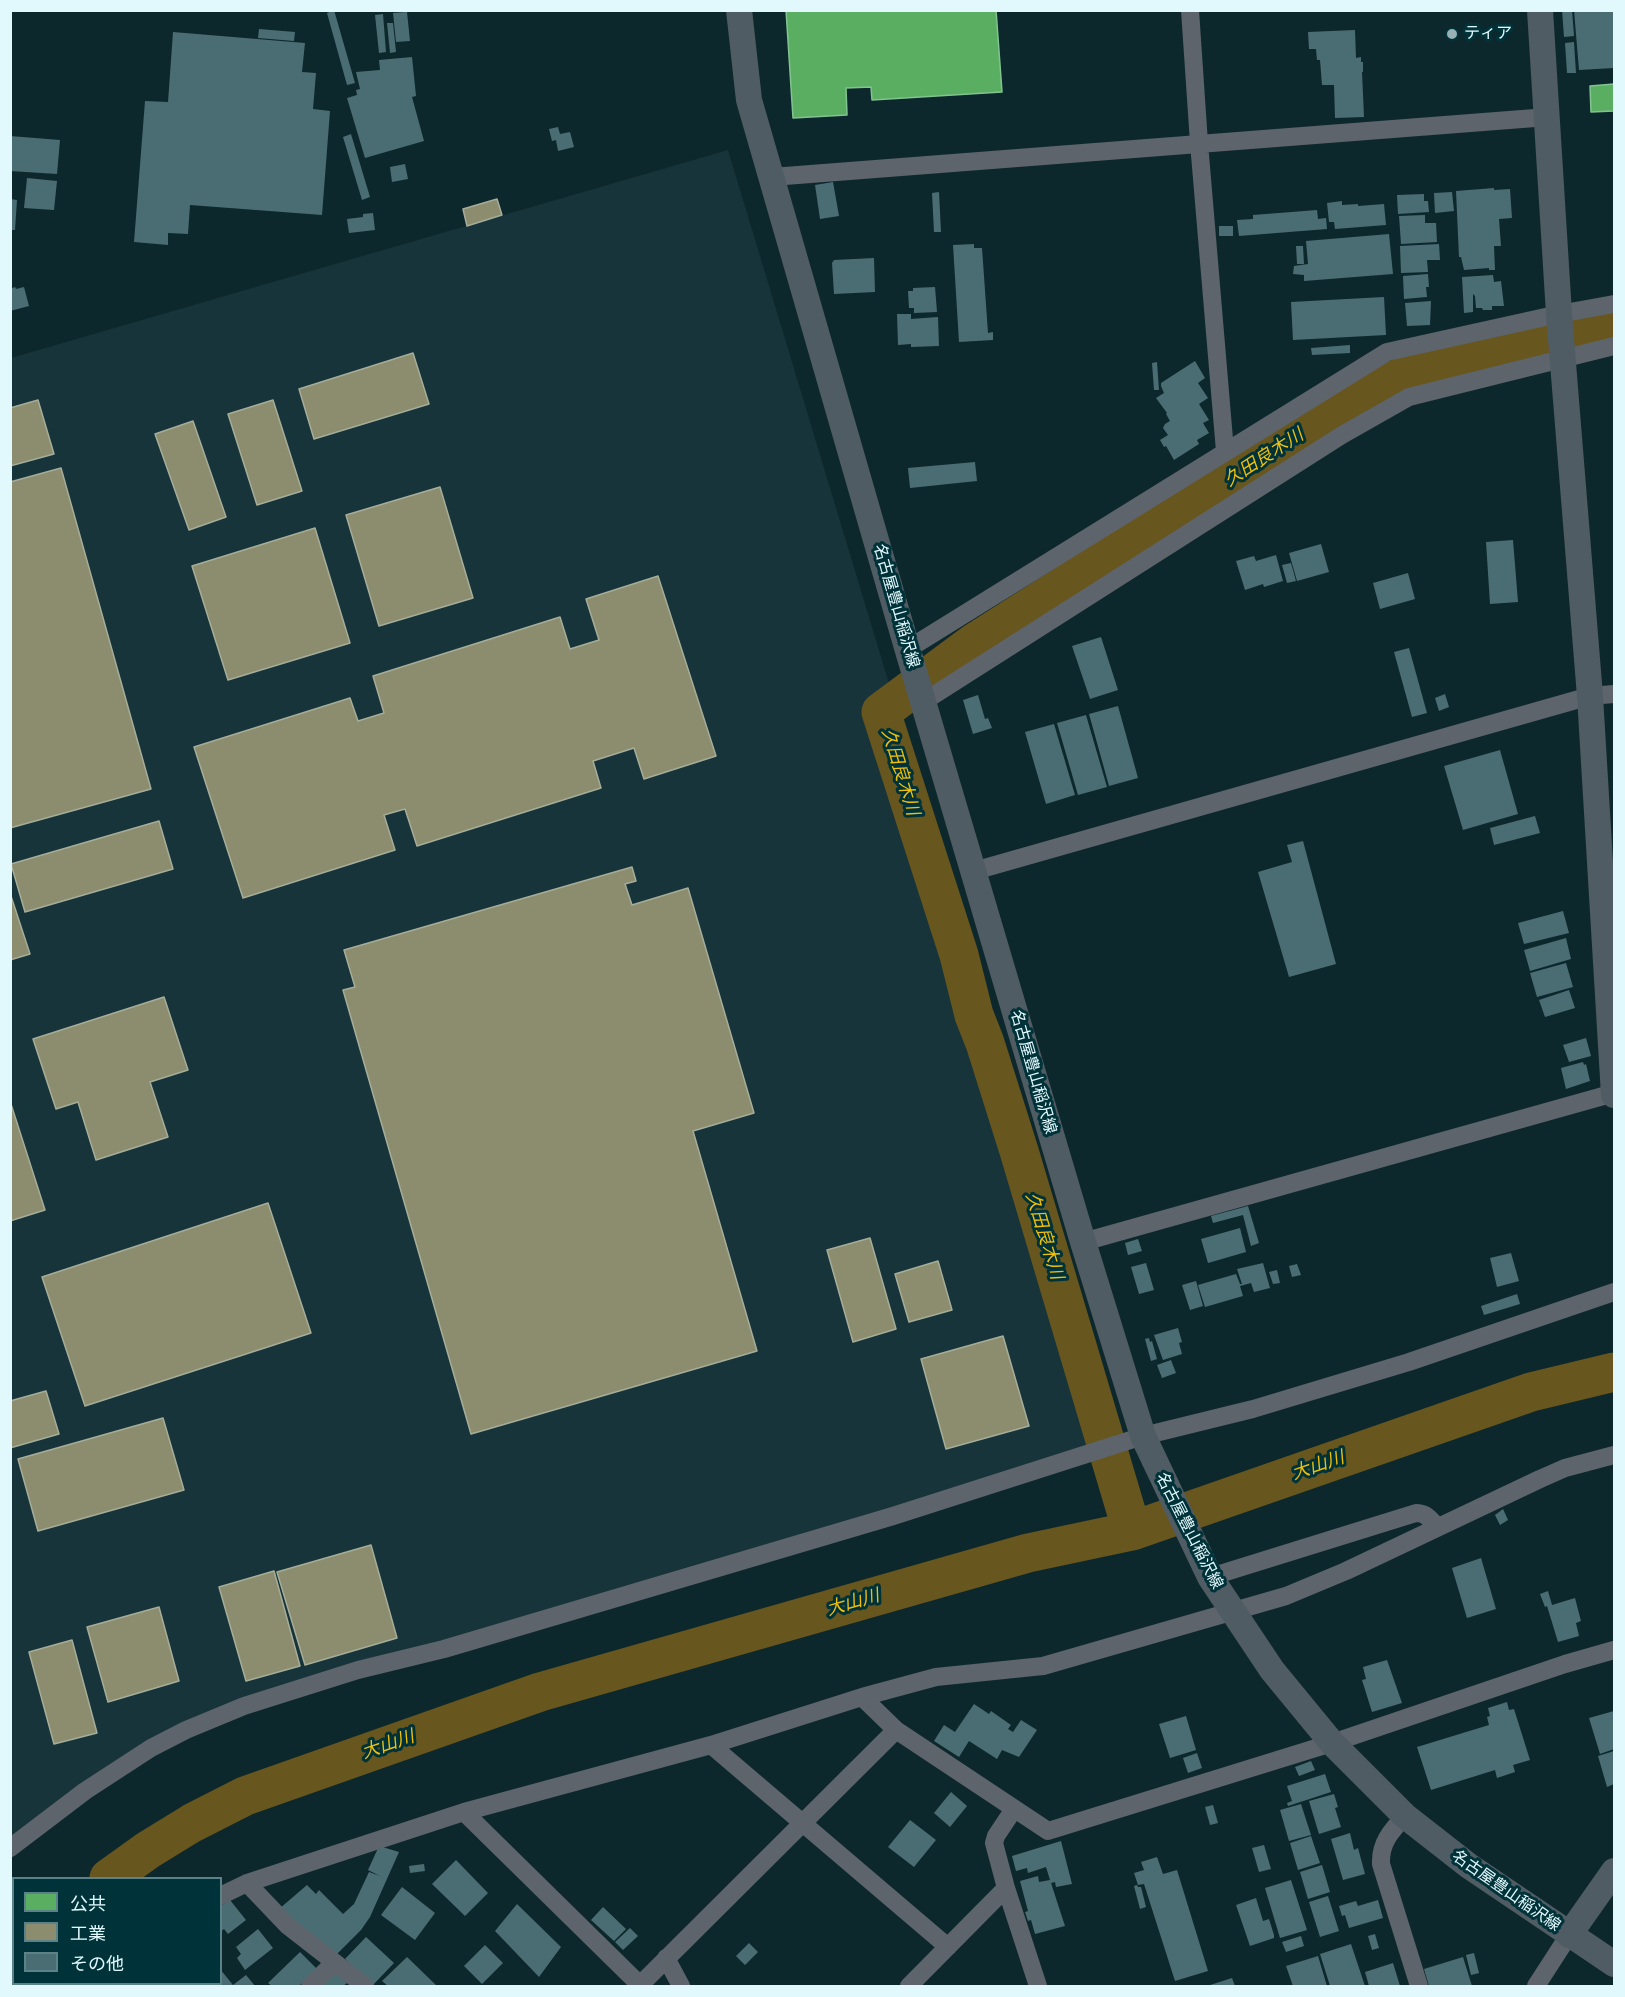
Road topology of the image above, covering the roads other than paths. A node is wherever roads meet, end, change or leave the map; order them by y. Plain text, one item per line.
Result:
1 (739, 10) edge
2 (1190, 10) edge
3 (1540, 10) edge
4 (1548, 117) junction
5 (1199, 143) junction
6 (772, 177) junction
7 (1614, 304) edge
8 (1559, 315) junction
9 (1614, 346) edge
10 (1562, 358) junction
11 (1226, 451) junction
12 (908, 650) junction
13 (1602, 695) edge
14 (923, 701) junction
15 (974, 871) junction
16 (1614, 1094) edge
17 (1083, 1242) junction
18 (1614, 1292) edge
19 (1143, 1436) junction
20 (1614, 1455) edge
21 (1432, 1529) junction
22 (1208, 1574) junction
23 (1233, 1611) junction
24 (1614, 1650) edge
25 (862, 1697) junction
26 (896, 1730) junction
27 (1332, 1743) junction
28 (711, 1745) junction
29 (1014, 1809) junction
30 (464, 1812) junction
31 (1405, 1816) junction
32 (802, 1823) junction
33 (10, 1848) edge
34 (1614, 1871) edge
35 (247, 1883) junction
36 (1006, 1888) junction
37 (222, 1895) edge
38 (1569, 1935) junction
39 (948, 1947) junction
40 (666, 1959) junction
41 (334, 1963) junction
42 (1614, 1964) edge
43 (310, 1986) edge
44 (365, 1986) edge
45 (639, 1986) edge
46 (681, 1986) edge
47 (909, 1986) edge
48 (1038, 1986) edge
49 (1419, 1986) edge
50 (1536, 1986) edge

1 - 6 main road, 名古屋豊山稲沢線
2 - 5 street
3 - 4 main road
4 - 5 street
4 - 8 main road
5 - 6 street
5 - 11 street
6 - 12 main road, 名古屋豊山稲沢線
7 - 8 street
8 - 10 main road
8 - 11 street
9 - 10 street
10 - 13 main road
10 - 14 street
11 - 12 street
12 - 14 main road, 名古屋豊山稲沢線
13 - 15 street
13 - 16 main road
14 - 15 main road, 名古屋豊山稲沢線
15 - 17 main road, 名古屋豊山稲沢線
16 - 17 street
17 - 19 main road, 名古屋豊山稲沢線
18 - 19 street
19 - 22 main road, 名古屋豊山稲沢線
19 - 33 street
20 - 21 street
21 - 22 street
21 - 23 street
22 - 23 main road, 名古屋豊山稲沢線
23 - 25 street
23 - 27 main road, 名古屋豊山稲沢線
24 - 27 street
25 - 26 street
25 - 28 street
26 - 29 street
26 - 32 street
27 - 29 street
27 - 31 main road, 名古屋豊山稲沢線
28 - 30 street
28 - 32 street
29 - 36 street
30 - 35 street
30 - 45 street
31 - 38 main road, 名古屋豊山稲沢線
31 - 49 street
32 - 39 street
32 - 40 street
34 - 38 main road
35 - 37 street
35 - 41 street
36 - 39 street
36 - 48 street
38 - 42 main road, 名古屋豊山稲沢線
38 - 50 street
39 - 47 street
40 - 45 street
40 - 46 street
41 - 43 street
41 - 44 street

